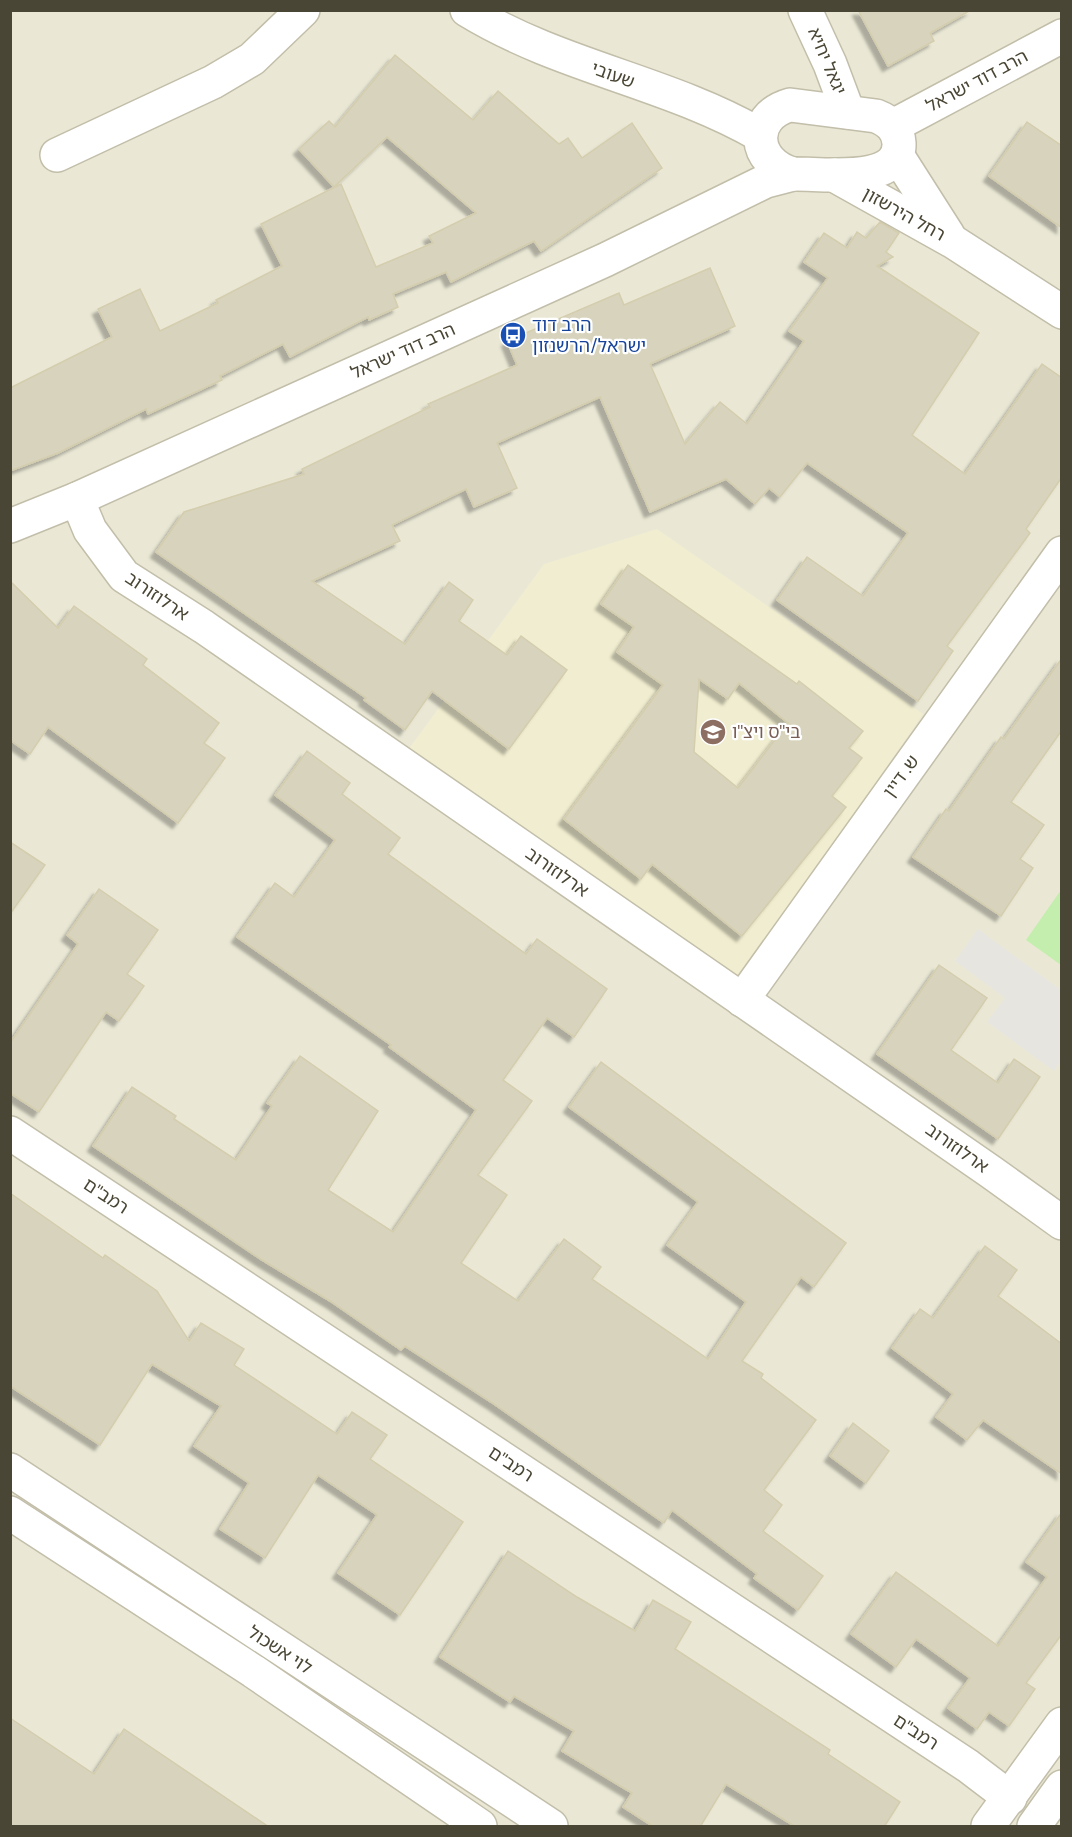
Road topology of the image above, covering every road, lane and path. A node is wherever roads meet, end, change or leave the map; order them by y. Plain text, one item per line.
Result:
1 (303, 10) edge
2 (467, 10) edge
3 (805, 10) edge
4 (1062, 36) edge
5 (848, 112) junction
6 (760, 135) junction
7 (895, 141) junction
8 (57, 155) dead end
9 (831, 173) junction
10 (793, 174) junction
11 (952, 241) junction
12 (1062, 312) edge
13 (77, 499) junction
14 (10, 526) edge
15 (1062, 553) edge
16 (742, 1000) junction
17 (10, 1133) edge
18 (1062, 1223) edge
19 (10, 1470) edge
20 (10, 1513) edge
21 (1062, 1724) edge
22 (1062, 1787) edge
23 (1010, 1797) junction
24 (480, 1827) edge
25 (551, 1827) edge
26 (988, 1827) edge
27 (1034, 1827) edge

1 - 8 street
2 - 6 street, שעובי
3 - 5 street, יגאל יחיא
4 - 7 street, הרב דוד ישראל
5 - 6 street
5 - 7 street
6 - 10 street
7 - 9 street, הרב דוד ישראל
7 - 11 street, רחל הירשזון
9 - 10 street, הרב דוד ישראל
9 - 11 street, רחל הירשזון
10 - 13 street, הרב דוד ישראל
11 - 12 street
13 - 14 street, הרב דוד ישראל
13 - 16 street, ארלוזורוב
15 - 16 street, ש. דיין
16 - 18 street, ארלוזורוב
17 - 23 street, רמב"ם
19 - 25 street, לוי אשכול
20 - 24 street, לוי אשכול
21 - 23 street
22 - 27 street
23 - 26 street

